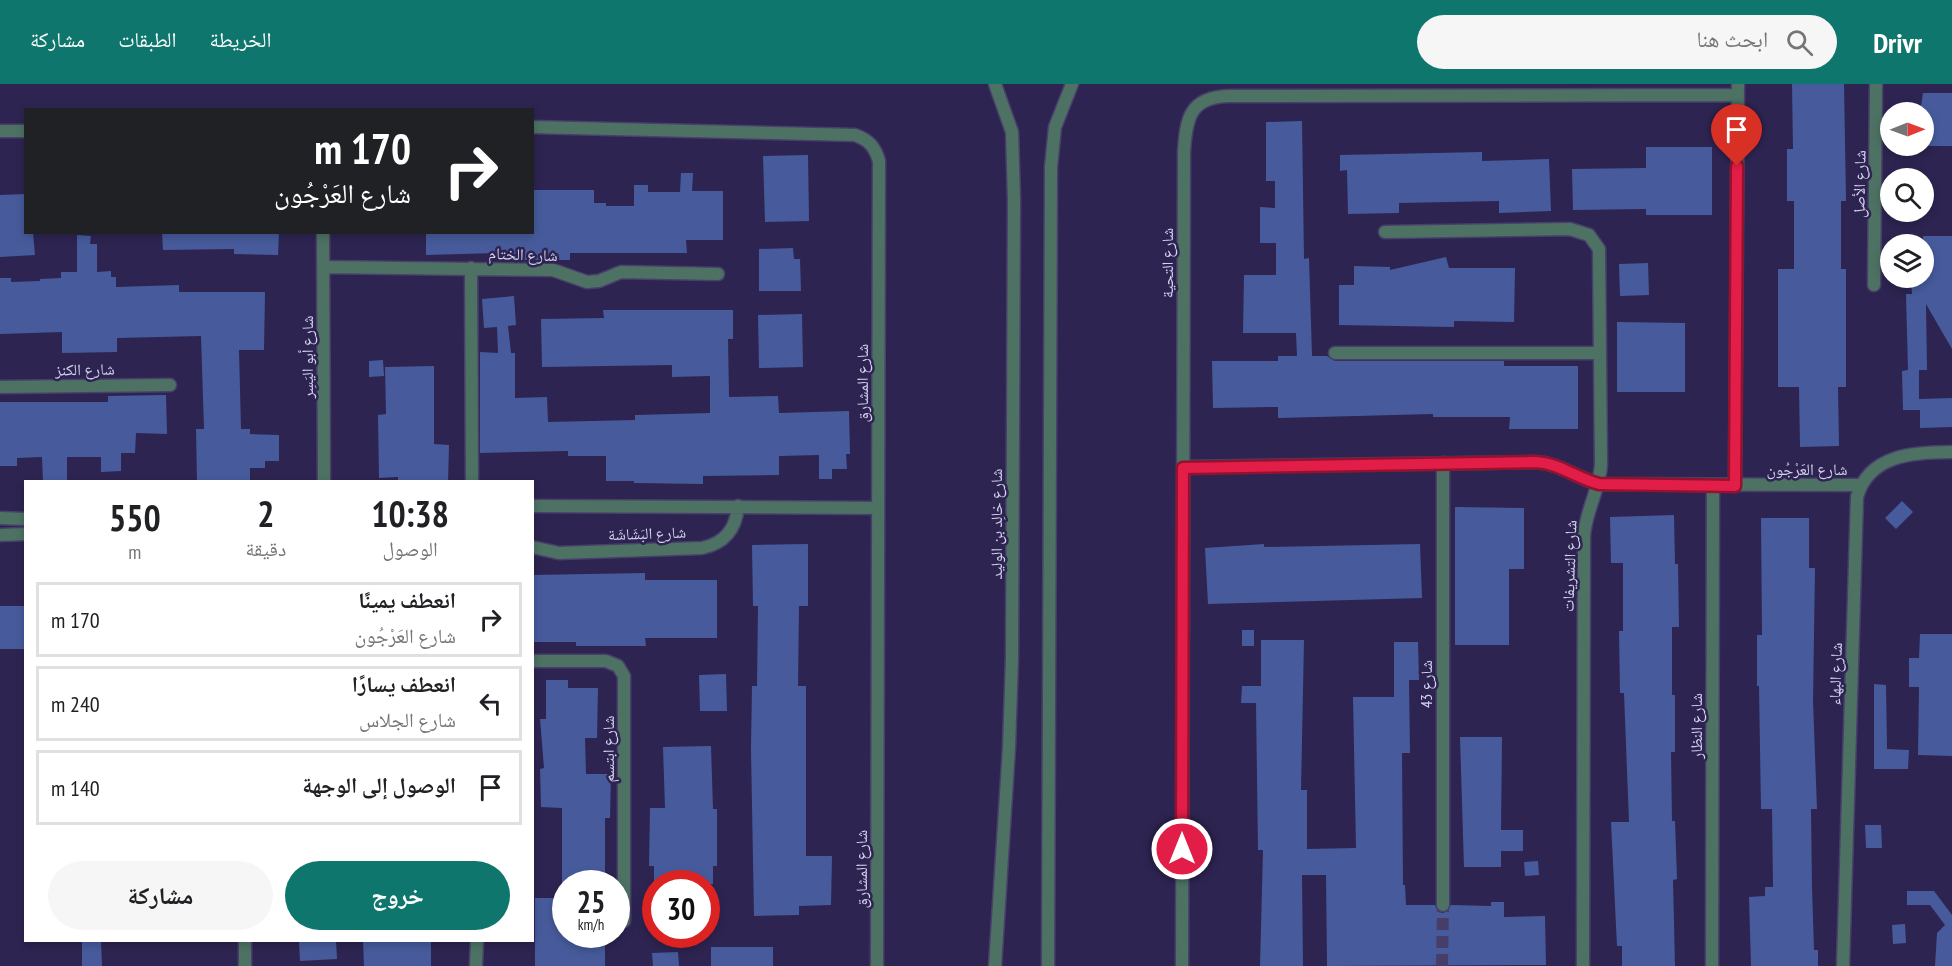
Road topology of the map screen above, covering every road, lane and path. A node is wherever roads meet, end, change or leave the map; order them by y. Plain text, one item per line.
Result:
1 (995, 84) edge
2 (1072, 84) edge
3 (1876, 84) edge
4 (1737, 89) edge
5 (534, 127) edge
6 (0, 131) edge
7 (24, 131) edge
8 (1385, 232) dead end
9 (323, 234) edge
10 (323, 267) junction
11 (471, 268) junction
12 (718, 274) dead end
13 (1874, 285) dead end
14 (1335, 353) dead end
15 (1599, 353) junction
16 (170, 385) dead end
17 (0, 387) edge
18 (1952, 452) edge
19 (1443, 463) junction
20 (1183, 468) junction
21 (324, 480) edge
22 (472, 480) edge
23 (1599, 484) junction
24 (1861, 485) junction
25 (1713, 486) junction
26 (1735, 486) junction
27 (534, 506) edge
28 (738, 506) junction
29 (878, 508) junction
30 (0, 518) edge
31 (24, 519) edge
32 (24, 534) edge
33 (0, 535) edge
34 (534, 547) edge
35 (534, 661) edge
36 (624, 870) edge
37 (1443, 905) tunnel mouth
38 (245, 942) edge
39 (477, 942) edge
40 (1048, 948) junction
41 (245, 966) edge
42 (476, 966) edge
43 (877, 966) edge
44 (995, 966) edge
45 (1048, 966) edge
46 (1055, 966) edge
47 (1182, 966) edge
48 (1583, 966) edge
49 (1712, 966) edge
50 (1844, 966) edge

1 - 44 street, شارع خالِد بن الوليد
2 - 40 street
3 - 13 street, شارع الأصل
4 - 20 street, شارع التحية
4 - 26 street
5 - 29 street, شارع المشارق
6 - 7 street
8 - 15 street, شارع التشريفات
9 - 10 street, شارع أبو اليَسِر
10 - 11 street, شارع الختام
10 - 21 street, شارع أبو اليَسِر
11 - 12 street, شارع الختام
11 - 22 street
14 - 15 street
15 - 23 street, شارع التشريفات
16 - 17 street, شارع الكنز
18 - 24 street
19 - 20 street, شارع العَرْجُون
19 - 23 street, شارع العَرْجُون
19 - 37 street, شارع 43
20 - 47 street, شارع التحية
23 - 25 street, شارع العَرْجُون
23 - 48 street, شارع التشريفات
24 - 26 street, شارع العَرْجُون
24 - 50 street, شارع البهاء
25 - 26 street, شارع العَرْجُون
25 - 49 street, شارع النظار
27 - 28 street, شارع البَشَاشَة
28 - 29 street, شارع البَشَاشَة
28 - 34 street, شارع البَشَاشَة
29 - 43 street, شارع المشارق
30 - 31 street
32 - 33 street
35 - 36 street, شارع ابتسم
38 - 41 street
39 - 42 street
40 - 45 street
40 - 46 street

